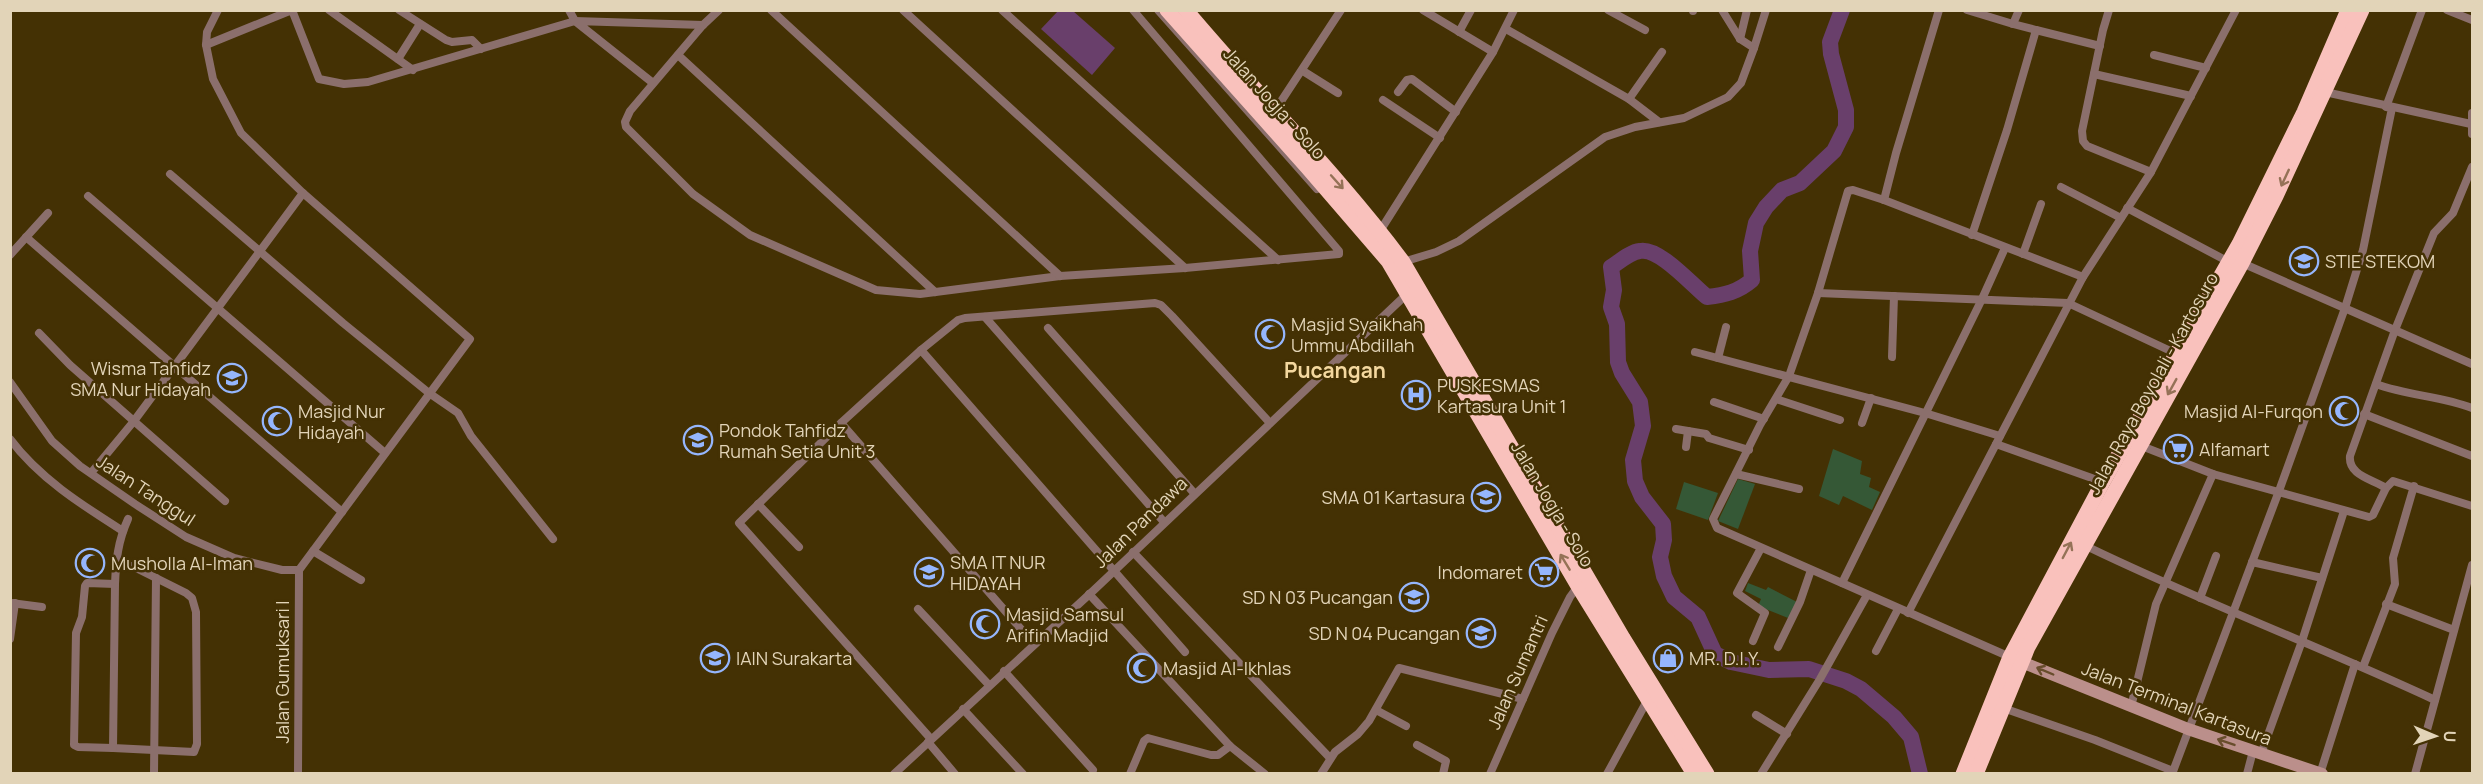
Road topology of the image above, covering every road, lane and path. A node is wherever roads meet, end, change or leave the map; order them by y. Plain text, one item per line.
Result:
1 (218, 10) edge
2 (329, 10) edge
3 (399, 10) edge
4 (569, 10) edge
5 (719, 10) edge
6 (771, 10) edge
7 (903, 10) edge
8 (1002, 10) edge
9 (1133, 10) edge
10 (1158, 10) edge
11 (1167, 10) edge
12 (1341, 10) edge
13 (1423, 10) edge
14 (1471, 10) edge
15 (1514, 10) edge
16 (1608, 10) edge
17 (1722, 10) edge
18 (1747, 10) edge
19 (1766, 10) edge
20 (1939, 10) edge
21 (1966, 10) edge
22 (2019, 10) edge
23 (2109, 10) edge
24 (2236, 10) edge
25 (2348, 10) edge
26 (2362, 10) edge
27 (2422, 10) edge
28 (2447, 10) edge
29 (1185, 14) edge
30 (2472, 20) edge
31 (575, 21) junction
32 (420, 24) junction
33 (2013, 24) junction
34 (703, 25) junction
35 (1506, 29) junction
36 (1645, 30) dead end
37 (2036, 30) junction
38 (1459, 32) junction
39 (1740, 39) junction
40 (206, 45) junction
41 (2100, 46) junction
42 (1754, 48) junction
43 (481, 49) junction
44 (1493, 52) junction
45 (1662, 52) dead end
46 (678, 55) junction
47 (2154, 55) dead end
48 (398, 59) junction
49 (2206, 68) junction
50 (413, 70) junction
51 (1303, 70) junction
52 (2094, 74) junction
53 (653, 83) junction
54 (1398, 92) dead end
55 (1338, 93) dead end
56 (2325, 93) junction
57 (2191, 96) junction
58 (1629, 99) junction
59 (1383, 100) dead end
60 (2389, 107) junction
61 (1274, 112) junction
62 (1456, 112) junction
63 (2472, 113) edge
64 (1659, 122) junction
65 (2471, 124) edge
66 (2472, 134) edge
67 (1440, 138) junction
68 (2472, 166) edge
69 (2151, 172) junction
70 (170, 174) dead end
71 (2061, 187) dead end
72 (303, 193) junction
73 (88, 196) dead end
74 (1884, 200) junction
75 (2041, 204) dead end
76 (2127, 208) junction
77 (48, 213) dead end
78 (2121, 218) junction
79 (1374, 234) junction
80 (1972, 235) junction
81 (26, 237) junction
82 (2005, 248) junction
83 (261, 252) junction
84 (2023, 254) junction
85 (10, 255) edge
86 (1278, 260) junction
87 (1403, 262) junction
88 (2235, 263) junction
89 (1185, 268) junction
90 (1060, 276) junction
91 (2083, 277) junction
92 (935, 292) junction
93 (1408, 293) junction
94 (1818, 293) junction
95 (1894, 296) junction
96 (1983, 299) junction
97 (2068, 303) junction
98 (218, 308) junction
99 (2345, 308) junction
100 (985, 317) junction
101 (1726, 327) dead end
102 (1048, 328) dead end
103 (2395, 330) junction
104 (39, 333) dead end
105 (921, 350) junction
106 (1695, 352) dead end
107 (2177, 354) junction
108 (1892, 357) dead end
109 (1718, 358) junction
110 (174, 364) junction
111 (2472, 364) edge
112 (1789, 376) junction
113 (10, 382) edge
114 (2376, 384) junction
115 (429, 393) junction
116 (1870, 398) junction
117 (1776, 399) junction
118 (1714, 402) dead end
119 (2472, 408) edge
120 (1925, 413) junction
121 (2364, 414) junction
122 (1764, 419) junction
123 (1840, 420) dead end
124 (134, 421) junction
125 (841, 423) junction
126 (1270, 423) junction
127 (1862, 423) dead end
128 (1491, 426) junction
129 (1676, 429) dead end
130 (1688, 431) junction
131 (10, 439) edge
132 (1998, 440) junction
133 (2139, 445) junction
134 (1686, 447) dead end
135 (1749, 450) junction
136 (385, 453) junction
137 (2472, 456) edge
138 (91, 473) junction
139 (1736, 474) junction
140 (2213, 474) junction
141 (2103, 482) junction
142 (2414, 486) junction
143 (2386, 488) junction
144 (1799, 489) dead end
145 (2279, 491) junction
146 (1194, 493) junction
147 (225, 501) dead end
148 (758, 504) junction
149 (2472, 506) edge
150 (2344, 511) junction
151 (342, 512) junction
152 (128, 519) dead end
153 (1164, 522) junction
154 (123, 531) junction
155 (553, 539) dead end
156 (2084, 545) junction
157 (799, 547) dead end
158 (1761, 548) junction
159 (313, 551) junction
160 (1133, 552) junction
161 (2216, 555) dead end
162 (116, 559) junction
163 (2252, 562) junction
164 (2472, 565) edge
165 (299, 570) junction
166 (1811, 570) junction
167 (1113, 571) junction
168 (156, 578) junction
169 (2322, 578) junction
170 (361, 580) dead end
171 (1842, 583) junction
172 (115, 584) junction
173 (2166, 584) junction
174 (1578, 586) junction
175 (1089, 594) junction
176 (1867, 595) junction
177 (2200, 598) junction
178 (13, 603) edge
179 (2386, 604) junction
180 (42, 607) dead end
181 (918, 609) dead end
182 (1898, 609) junction
183 (1908, 613) junction
184 (2233, 613) junction
185 (2454, 630) junction
186 (10, 639) edge
187 (1753, 641) dead end
188 (2302, 641) junction
189 (1035, 644) junction
190 (1778, 647) dead end
191 (1876, 651) dead end
192 (1185, 652) dead end
193 (2016, 659) junction
194 (2359, 665) junction
195 (1004, 671) junction
196 (989, 684) junction
197 (1523, 699) junction
198 (1648, 699) junction
199 (2435, 700) junction
200 (2131, 707) junction
201 (2003, 708) junction
202 (963, 710) junction
203 (1376, 710) junction
204 (1756, 715) dead end
205 (1406, 726) dead end
206 (2188, 729) junction
207 (1786, 734) junction
208 (929, 740) junction
209 (1417, 745) dead end
210 (1230, 746) junction
211 (113, 748) junction
212 (155, 749) junction
213 (2257, 753) junction
214 (1330, 758) junction
215 (1093, 770) dead end
216 (1325, 772) edge
217 (2172, 772) edge
218 (2320, 773) edge
219 (154, 774) edge
220 (298, 774) edge
221 (894, 774) edge
222 (956, 774) edge
223 (1023, 774) edge
224 (1130, 774) edge
225 (1264, 774) edge
226 (1443, 774) edge
227 (1490, 774) edge
228 (1607, 774) edge
229 (1694, 774) edge
230 (1707, 774) edge
231 (1761, 774) edge
232 (1963, 774) edge
233 (1976, 774) edge
234 (2247, 774) edge
235 (2415, 774) edge

1 - 40 street
2 - 48 street
3 - 32 street
4 - 31 street
5 - 34 street
6 - 90 street
7 - 89 street
8 - 86 street
9 - 86 street
10 - 79 street
11 - 29 highway, Jalan Jogja - Solo
12 - 51 street
13 - 38 street
14 - 38 street
15 - 35 street
16 - 36 street
17 - 39 street
18 - 39 street
19 - 42 street
20 - 74 street
21 - 33 street
22 - 33 street
23 - 41 street
24 - 49 street
25 - 88 highway, Jalan Raya Boyolali - Kartosuro
26 - 56 highway, Jalan Raya Boyolali - Kartosuro
27 - 60 street
28 - 30 street
29 - 61 highway, Jalan Jogja - Solo
29 - 79 highway, Jalan Jogja - Solo
31 - 34 street
31 - 43 street
31 - 53 street
32 - 43 street
32 - 48 street
33 - 37 street
34 - 46 street
35 - 44 street
35 - 58 street
37 - 41 street
37 - 80 street
38 - 44 street
39 - 42 street
40 - 50 street
40 - 72 street
41 - 52 street
42 - 64 street
43 - 50 street
44 - 62 street
45 - 58 street
46 - 53 street
46 - 92 street
47 - 49 street
48 - 50 street
49 - 57 street
51 - 55 street
51 - 61 street
52 - 57 street
52 - 69 street
53 - 92 street
54 - 62 street
56 - 60 street
56 -> 88 highway, Jalan Raya Boyolali - Kartosuro
57 - 69 street
58 - 64 street
59 - 67 street
60 - 65 street
60 - 99 street
61 -> 79 highway, Jalan Jogja - Solo
62 - 67 street
63 - 65 street
64 - 87 street
65 - 66 street
67 - 79 street
68 - 103 street
69 - 76 street
70 - 83 street
71 - 78 street
72 - 83 street
72 - 115 street
73 - 98 street
74 - 80 street
74 - 94 street
75 - 84 street
76 - 78 street
76 - 88 street
77 - 81 street
78 - 91 street
79 - 87 highway, Jalan Jogja - Solo
79 - 93 highway, Jalan Jogja - Solo
80 - 82 street
81 - 85 street
81 - 110 street
82 - 84 street
82 - 96 street
83 - 98 street
83 - 115 street
84 - 91 street
86 - 89 street
87 - 128 highway, Jalan Jogja - Solo
88 - 99 street
88 - 107 highway, Jalan Raya Boyolali - Kartosuro
88 -> 133 highway, Jalan Raya Boyolali - Kartosuro
89 - 90 street
90 - 92 street
91 - 97 street
93 - 126 street, Jalan Pandawa
93 - 128 highway, Jalan Jogja - Solo
94 - 95 street
94 - 112 street
95 - 96 street
95 - 108 street
96 - 97 street
96 - 120 street
97 - 107 street
97 - 132 street
98 - 110 street
98 - 136 street
99 - 103 street
99 - 145 street
100 - 105 street
100 - 126 street
100 - 153 street
101 - 109 street
102 - 146 street
103 - 111 street
103 - 114 street
104 - 124 street
105 - 125 street
105 - 167 street
106 - 109 street
107 - 141 highway, Jalan Raya Boyolali - Kartosuro
109 - 112 street
110 - 124 street
110 - 151 street
112 - 116 street
112 - 117 street
113 - 138 street, Jalan Tanggul
114 - 119 street
114 - 121 street
115 - 136 street
115 - 155 street
116 - 120 street
116 - 127 street
117 - 122 street
117 - 123 street
118 - 122 street
120 - 132 street
120 - 171 street
121 - 137 street
121 - 143 street
122 - 135 street
124 - 138 street
124 - 147 street
125 - 148 street
125 - 189 street
126 - 146 street, Jalan Pandawa
174 -> 128 highway, Jalan Jogja - Solo
128 - 230 highway, Jalan Jogja - Solo
129 - 130 street
130 - 134 street
130 - 135 street
131 - 154 street
132 - 141 street
132 - 183 street
133 - 140 street
133 - 156 highway, Jalan Raya Boyolali - Kartosuro
135 - 139 street
136 - 151 street
138 - 165 street, Jalan Tanggul
139 - 144 street
139 - 158 street
140 - 145 street
140 - 173 street
193 -> 141 highway, Jalan Raya Boyolali - Kartosuro
142 - 143 street
142 - 149 street
142 - 179 street
143 - 150 street
145 - 150 street
145 - 163 street
146 - 153 street, Jalan Pandawa
148 - 157 street
148 - 208 street
150 - 169 street
151 - 159 street
152 - 154 street
153 - 160 street, Jalan Pandawa
154 - 162 street
156 - 173 street
156 - 193 highway, Jalan Raya Boyolali - Kartosuro
158 - 166 street
158 - 187 street
159 - 165 street
159 - 170 street
160 - 167 street, Jalan Pandawa
160 - 214 street
161 - 177 street
162 - 168 street
162 - 172 street
163 - 169 street
163 - 184 street
164 - 185 street
165 - 220 street, Jalan Gumuksari I
166 - 171 street
166 - 190 street
167 - 175 street, Jalan Pandawa
167 - 192 street
168 - 212 street
168 - 212 street
169 - 188 street
171 - 176 street
172 - 211 street
172 - 211 street
173 - 177 street
173 - 200 street
174 - 197 street, Jalan Sumantri
174 - 198 highway, Jalan Jogja - Solo
175 - 189 street, Jalan Pandawa
175 - 210 street
176 - 182 street
176 - 207 street
177 - 184 street
178 - 180 street
178 - 186 street
179 - 185 street
179 - 194 street
181 - 196 street
182 - 183 street
182 - 191 street
183 - 193 street
184 - 188 street
184 - 206 street
185 - 199 street
188 - 194 street
188 - 213 street
189 - 195 street, Jalan Pandawa
200 -> 193 street, Jalan Terminal Kartasura
193 - 201 highway, Jalan Raya Boyolali - Kartosuro
193 - 232 highway, Jalan Raya Boyolali - Kartosuro
194 - 199 street
194 - 218 street
195 - 196 street, Jalan Pandawa
195 - 215 street
196 - 202 street, Jalan Pandawa
197 - 203 street
197 - 227 street, Jalan Sumantri
198 - 228 street
198 - 229 highway, Jalan Jogja - Solo
199 - 235 street
200 - 206 street, Jalan Terminal Kartasura
201 - 217 street
201 - 233 highway, Jalan Raya Boyolali - Kartosuro
202 - 208 street, Jalan Pandawa
202 - 223 street
203 - 205 street
203 - 214 street
204 - 207 street
213 -> 206 street, Jalan Terminal Kartasura
206 - 217 street
207 - 231 street
208 - 221 street, Jalan Pandawa
208 - 222 street
209 - 226 street
210 - 224 street
210 - 225 street
211 - 212 street
212 - 219 street
213 - 218 street, Jalan Terminal Kartasura
213 - 234 street
214 - 216 street

